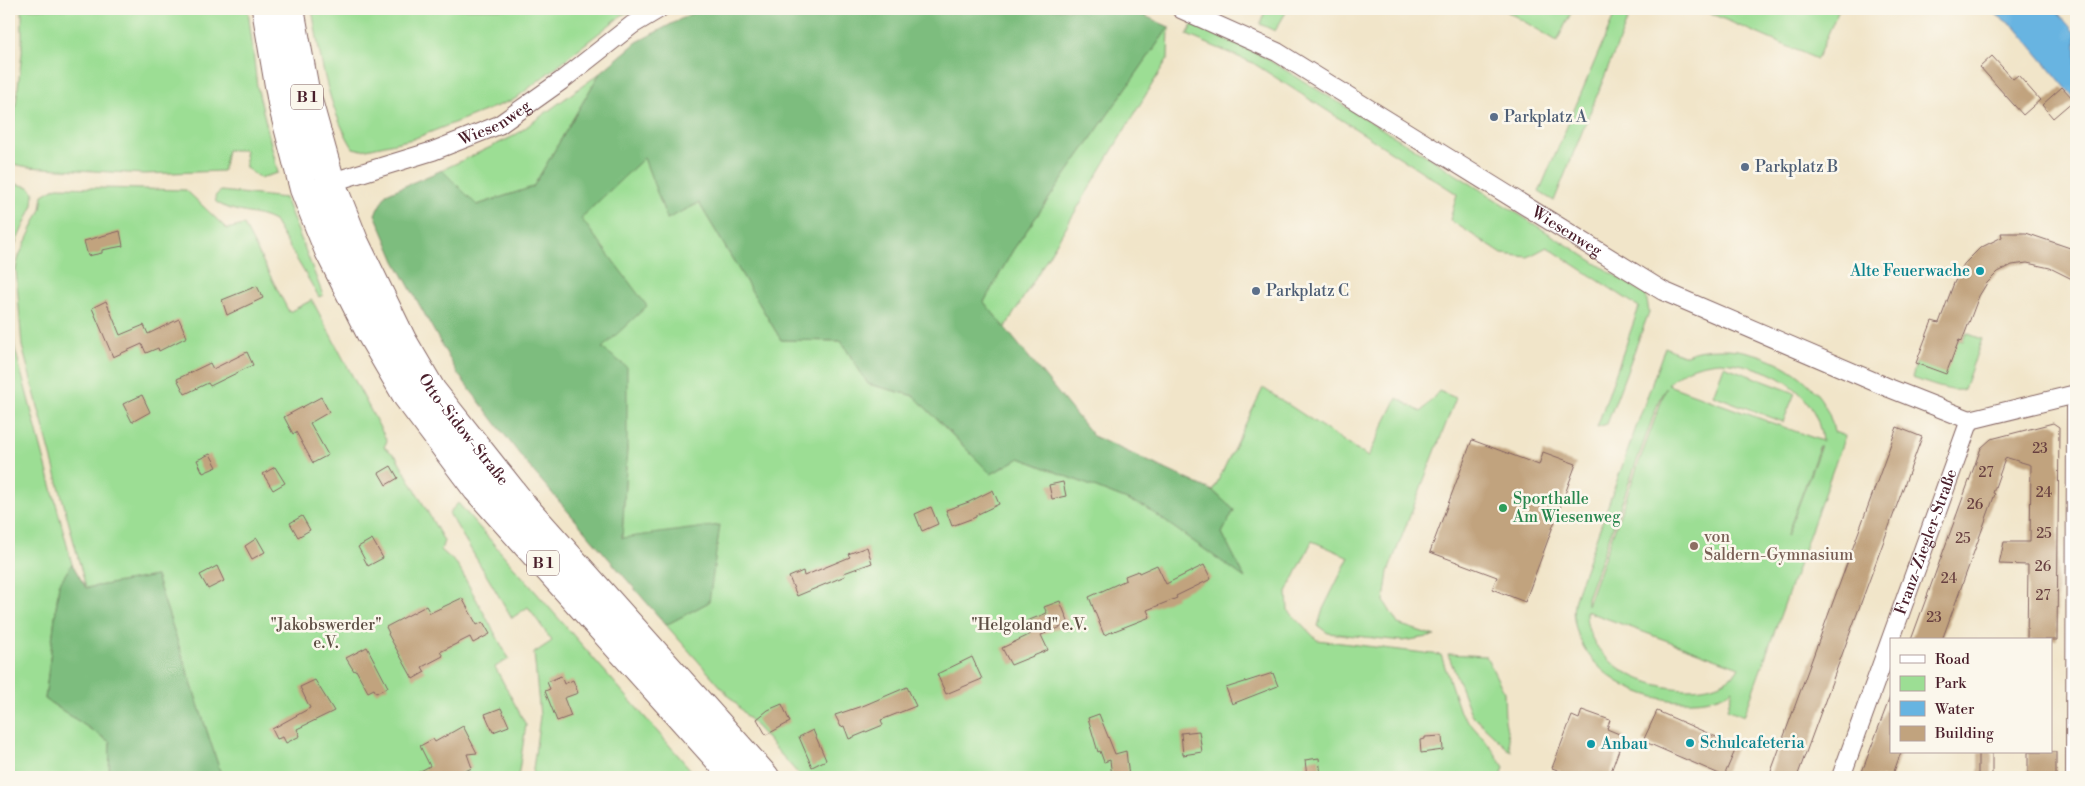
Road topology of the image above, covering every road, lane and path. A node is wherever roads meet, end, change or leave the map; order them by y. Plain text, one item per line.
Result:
1 (266, 9) edge
2 (290, 9) edge
3 (659, 9) edge
4 (1180, 9) edge
5 (331, 183) junction
6 (304, 189) junction
7 (2076, 394) edge
8 (2076, 407) edge
9 (1970, 420) junction
10 (1891, 638) edge
11 (1890, 640) edge
12 (735, 777) edge
13 (765, 777) edge
14 (1840, 777) edge
15 (2075, 777) edge

1 - 6 main road, Otto-Sidow-Straße / B 1
2 - 5 main road, Otto-Sidow-Straße / B 1
3 - 5 street, Wiesenweg
4 - 9 street, Wiesenweg
5 - 6 street, Wiesenweg
5 - 13 main road, Otto-Sidow-Straße / B 1
6 - 12 main road, Otto-Sidow-Straße / B 1
7 - 9 street
8 - 15 street
9 - 10 street, Franz-Ziegler-Straße
11 - 14 street, Franz-Ziegler-Straße

